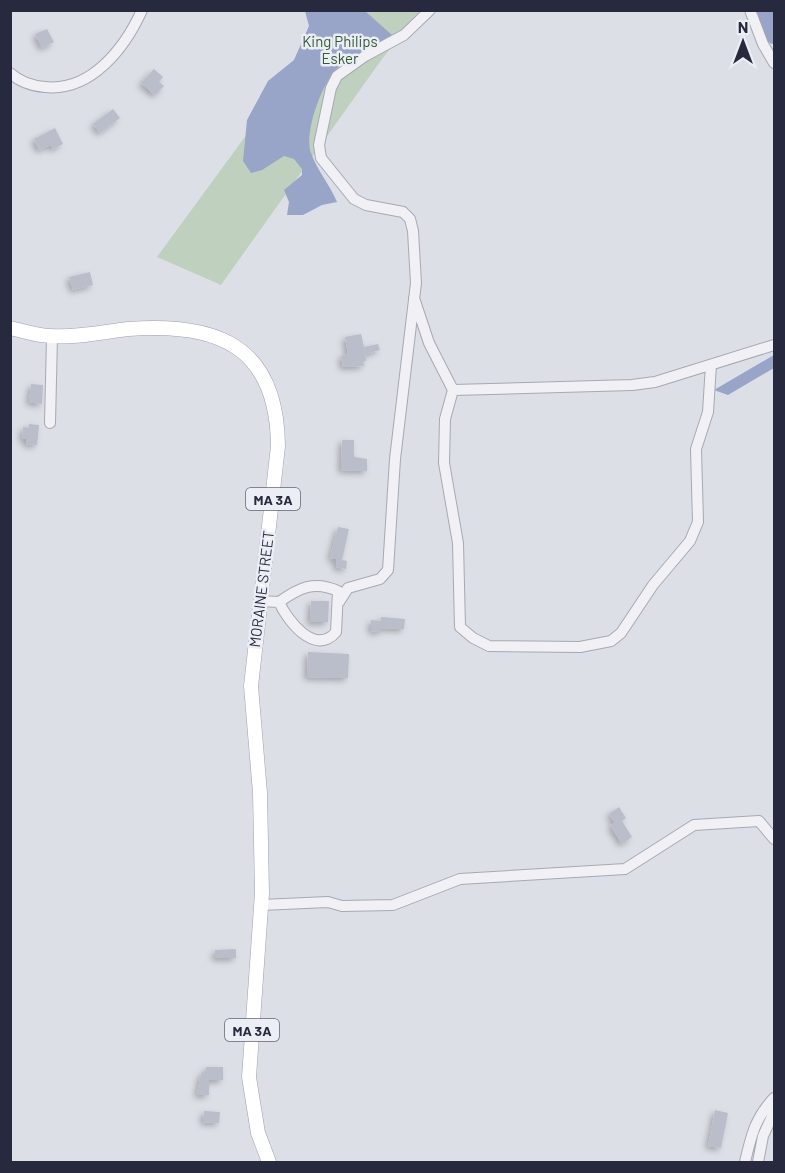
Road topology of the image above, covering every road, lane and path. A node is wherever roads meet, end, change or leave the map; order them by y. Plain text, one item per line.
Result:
1 (142, 10) edge
2 (430, 10) edge
3 (750, 10) edge
4 (774, 63) edge
5 (10, 74) edge
6 (414, 298) junction
7 (10, 328) edge
8 (52, 337) junction
9 (774, 345) edge
10 (711, 365) junction
11 (453, 390) junction
12 (50, 423) dead end
13 (260, 601) junction
14 (279, 602) junction
15 (339, 602) junction
16 (774, 839) edge
17 (262, 900) junction
18 (774, 1098) edge
19 (774, 1112) edge
20 (749, 1142) junction
21 (761, 1148) junction
22 (269, 1162) edge
23 (745, 1162) edge
24 (758, 1162) edge

1 - 5 street
2 - 6 street
3 - 4 street
6 - 11 street
6 - 15 street
7 - 8 main road, MORAINE STREET / MA 3A
8 - 12 street
8 - 13 main road, MORAINE STREET / MA 3A
9 - 10 street
10 - 11 street
10 - 11 street
13 - 14 street
13 - 17 main road, MORAINE STREET / MA 3A
14 - 15 street
14 - 15 street
16 - 17 street
17 - 22 main road, MA 3A
18 - 20 street
19 - 21 street
20 - 21 street
20 - 23 street
21 - 24 street

